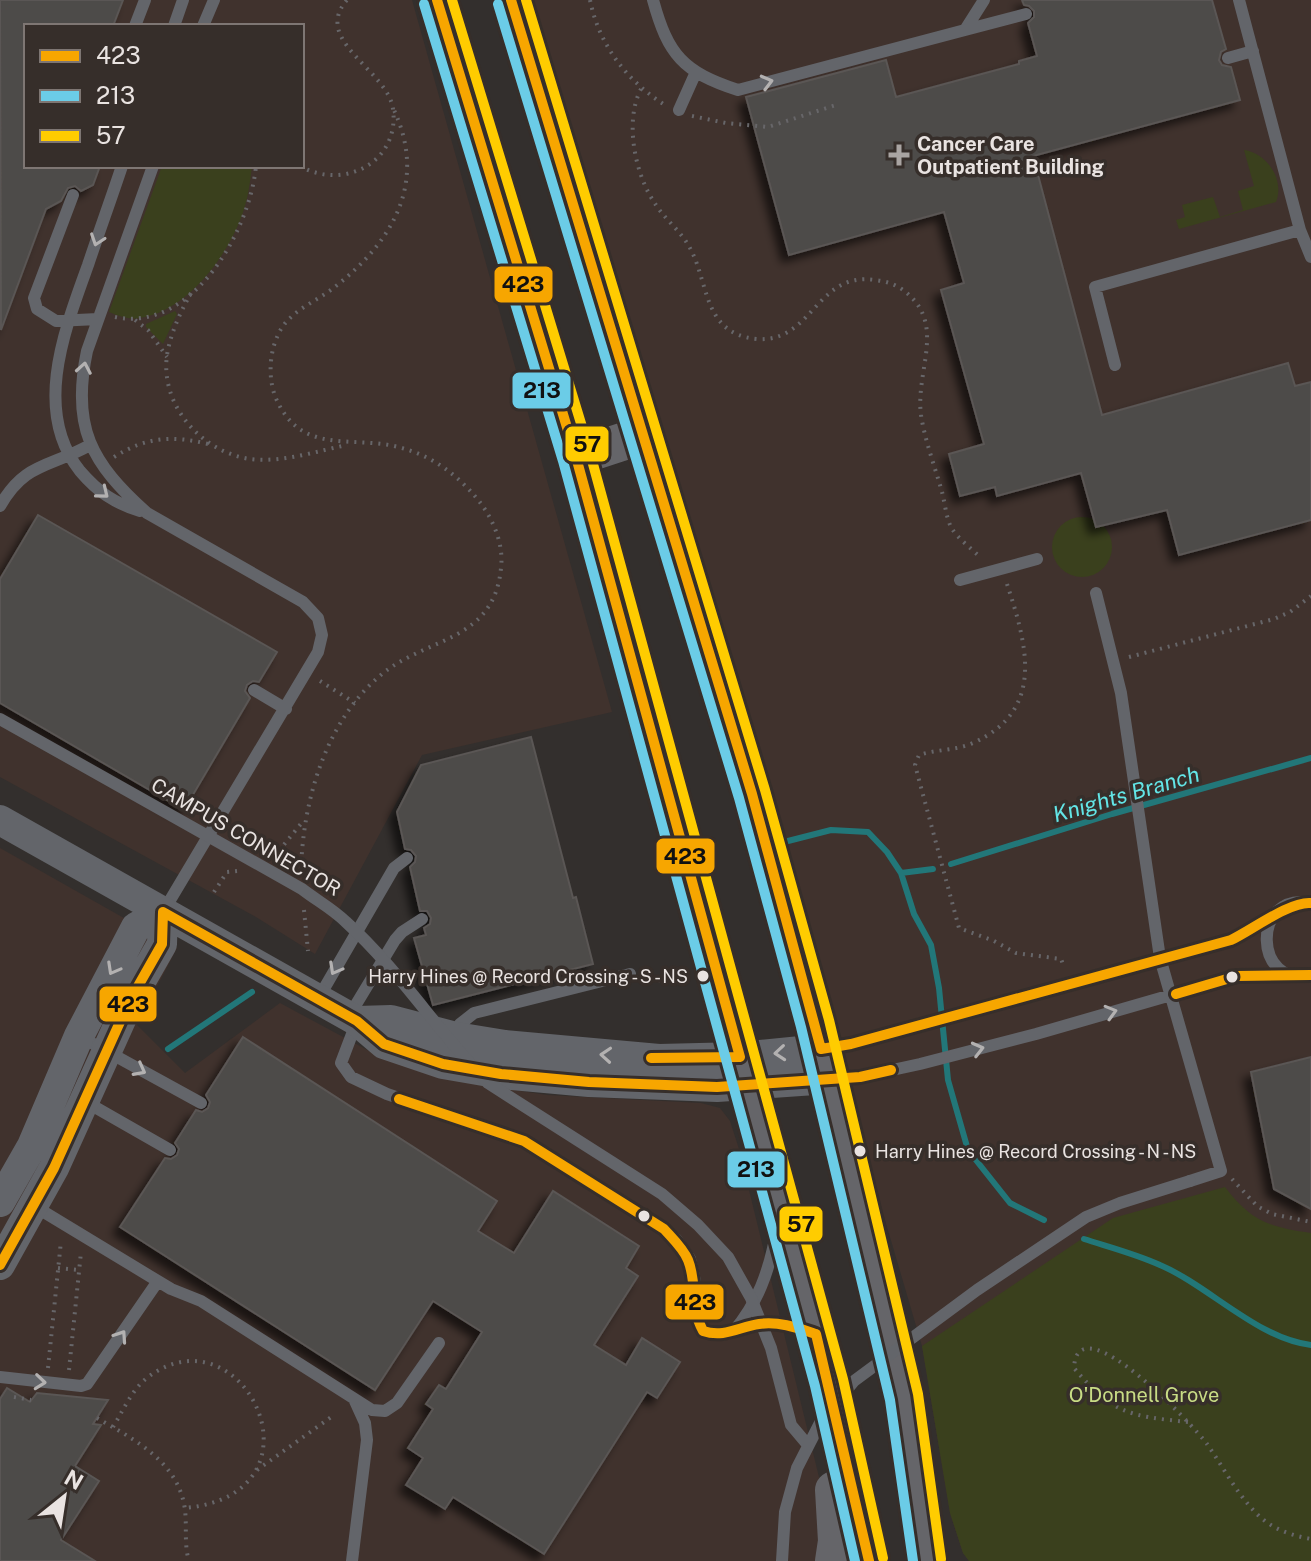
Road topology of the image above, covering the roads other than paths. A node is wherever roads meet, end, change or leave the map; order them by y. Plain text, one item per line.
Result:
1 (145, 0) edge
2 (183, 0) edge
3 (214, 0) edge
4 (437, 0) edge
5 (511, 0) edge
6 (653, 0) edge
7 (984, 0) edge
8 (1239, 0) edge
9 (1026, 14) dead end
10 (136, 24) edge
11 (175, 24) edge
12 (204, 24) edge
13 (965, 30) junction
14 (1253, 51) junction
15 (1228, 58) dead end
16 (696, 72) junction
17 (679, 110) road end
18 (121, 168) edge
19 (152, 168) edge
20 (73, 195) dead end
21 (1300, 230) junction
22 (1311, 257) edge
23 (103, 317) junction
24 (68, 323) junction
25 (1115, 365) dead end
26 (643, 435) junction
27 (90, 445) junction
28 (69, 457) junction
29 (576, 457) junction
30 (0, 506) edge
31 (147, 513) junction
32 (1037, 559) dead end
33 (960, 580) dead end
34 (1096, 593) dead end
35 (254, 690) dead end
36 (286, 709) junction
37 (0, 719) edge
38 (0, 820) edge
39 (407, 858) dead end
40 (1311, 903) edge
41 (163, 912) junction
42 (422, 919) dead end
43 (1269, 920) junction
44 (1160, 958) junction
45 (635, 972) road end
46 (1307, 976) edge
47 (1170, 996) junction
48 (318, 999) junction
49 (353, 1019) junction
50 (79, 1036) junction
51 (456, 1037) junction
52 (106, 1052) junction
53 (825, 1064) junction
54 (744, 1071) junction
55 (58, 1087) junction
56 (85, 1102) junction
57 (201, 1103) dead end
58 (170, 1150) dead end
59 (4, 1196) edge
60 (779, 1198) junction
61 (34, 1206) junction
62 (0, 1265) edge
63 (158, 1281) junction
64 (733, 1332) junction
65 (816, 1334) junction
66 (439, 1343) dead end
67 (0, 1377) edge
68 (829, 1383) junction
69 (904, 1397) junction
70 (355, 1401) junction
71 (807, 1444) junction
72 (352, 1561) edge
73 (782, 1561) edge
74 (834, 1561) edge
75 (869, 1561) edge
76 (927, 1561) edge
77 (953, 1561) edge

1 - 10 lane
2 - 11 lane
3 - 12 lane
4 - 29 main road
5 - 26 main road
6 - 16 lane
7 - 13 lane
8 - 14 lane
9 - 13 lane
16 -> 13 lane
14 - 15 lane
14 - 21 lane
16 - 17 lane
18 -> 24 lane
19 - 23 lane
20 - 24 lane
21 - 22 lane
21 - 25 lane
23 - 24 lane
27 -> 23 lane
24 - 28 lane
26 - 29 main road
26 - 53 main road
27 - 28 lane
27 - 31 lane
28 - 30 lane
28 -> 31 lane
29 - 54 main road
31 - 36 lane
32 - 33 lane
34 - 44 lane
35 - 36 lane
36 - 41 lane
37 - 71 lane, CAMPUS CONNECTOR, bridge
38 - 41 street
39 -> 48 lane
40 - 43 lane
41 - 48 street
41 -> 50 street
41 - 52 street
42 - 49 lane
43 - 44 lane
43 - 46 lane
44 - 47 lane
44 - 53 lane
45 - 51 lane
46 - 47 lane
53 -> 47 lane
47 - 71 lane, bridge
48 - 49 street
49 - 51 street
49 - 54 street
49 - 64 lane
50 - 52 lane
50 - 55 street
54 -> 51 street
52 - 56 street
52 -> 57 lane
53 - 54 street
53 - 69 main road
54 - 60 main road
55 - 56 lane
55 - 59 street
56 - 58 lane
56 - 61 street
59 - 61 street
60 - 64 lane
60 - 65 main road
61 - 62 street
61 - 63 lane
67 -> 63 lane
63 - 70 lane
64 - 65 lane
65 - 68 main road
66 - 70 lane
68 - 74 main road
68 - 75 main road
69 - 76 main road
69 - 77 main road
70 - 72 lane
71 - 73 lane, bridge

